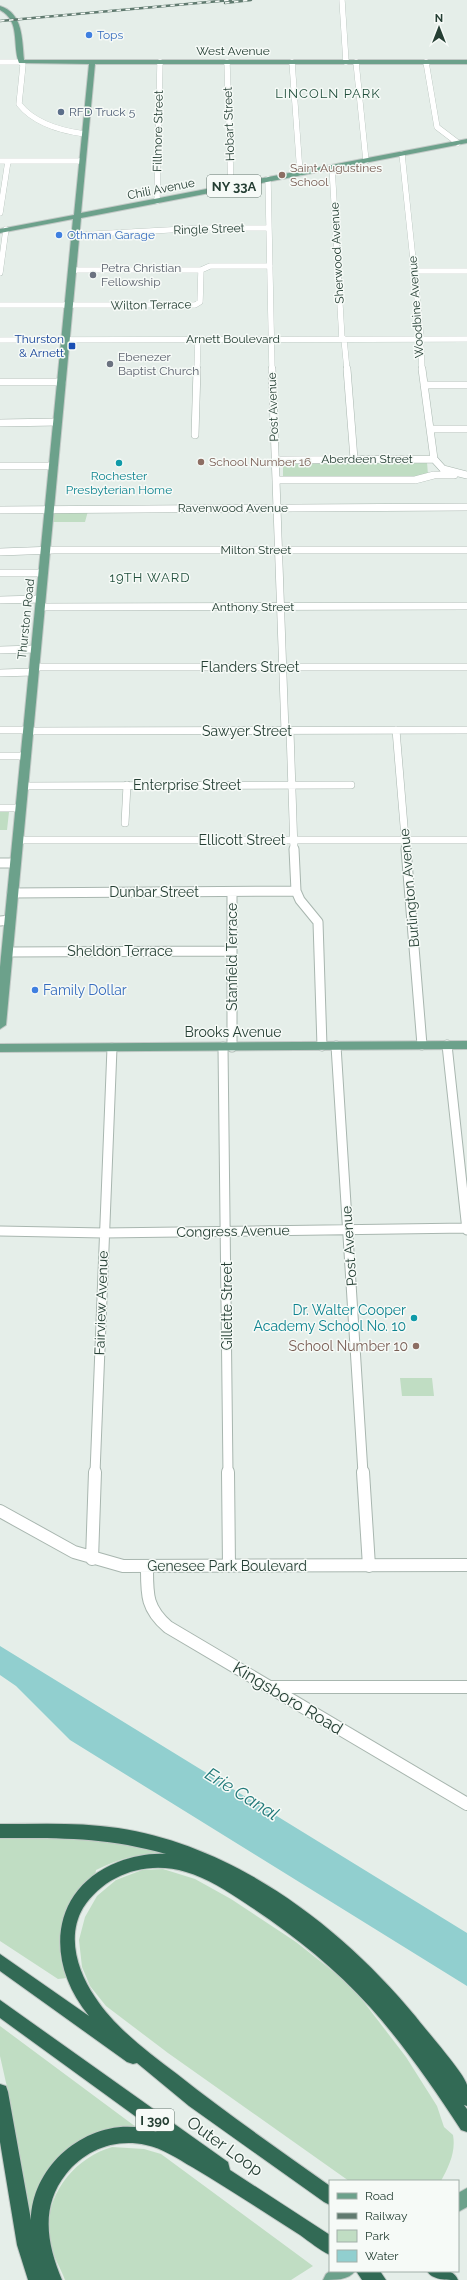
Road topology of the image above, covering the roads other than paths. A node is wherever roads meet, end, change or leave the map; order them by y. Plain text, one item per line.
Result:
1 (342, 0) edge
2 (0, 8) edge
3 (0, 62) edge
4 (21, 62) junction
5 (92, 62) junction
6 (160, 62) junction
7 (227, 62) junction
8 (292, 62) junction
9 (346, 62) junction
10 (356, 62) junction
11 (426, 62) junction
12 (467, 62) edge
13 (85, 134) junction
14 (467, 141) edge
15 (458, 143) junction
16 (402, 154) junction
17 (0, 161) edge
18 (8, 161) junction
19 (82, 161) junction
20 (366, 161) junction
21 (332, 167) junction
22 (300, 173) junction
23 (268, 180) junction
24 (231, 187) junction
25 (157, 201) junction
26 (0, 213) edge
27 (78, 216) junction
28 (269, 228) junction
29 (3, 230) edge
30 (76, 235) junction
31 (270, 266) junction
32 (73, 270) junction
33 (201, 270) junction
34 (414, 271) junction
35 (467, 271) edge
36 (0, 273) edge
37 (0, 305) edge
38 (69, 305) junction
39 (67, 339) junction
40 (198, 339) junction
41 (271, 339) junction
42 (343, 339) junction
43 (420, 339) junction
44 (467, 339) edge
45 (0, 340) edge
46 (0, 382) edge
47 (62, 382) junction
48 (424, 385) junction
49 (467, 385) edge
50 (58, 422) junction
51 (0, 423) edge
52 (430, 429) junction
53 (467, 430) edge
54 (195, 435) dead end
55 (354, 459) junction
56 (275, 460) junction
57 (434, 460) junction
58 (0, 466) edge
59 (54, 466) junction
60 (434, 475) junction
61 (467, 475) edge
62 (276, 480) junction
63 (277, 508) junction
64 (467, 508) edge
65 (49, 509) junction
66 (0, 510) edge
67 (279, 549) junction
68 (467, 550) edge
69 (46, 551) junction
70 (0, 552) edge
71 (0, 573) edge
72 (43, 573) junction
73 (0, 600) edge
74 (40, 603) junction
75 (467, 606) edge
76 (281, 607) junction
77 (36, 649) junction
78 (0, 650) edge
79 (283, 667) junction
80 (467, 667) edge
81 (34, 670) junction
82 (0, 672) edge
83 (0, 730) edge
84 (396, 730) junction
85 (467, 730) edge
86 (28, 731) junction
87 (287, 731) junction
88 (0, 756) edge
89 (25, 756) junction
90 (127, 785) junction
91 (293, 785) junction
92 (351, 785) dead end
93 (23, 786) junction
94 (0, 808) edge
95 (20, 808) junction
96 (125, 822) dead end
97 (17, 840) junction
98 (295, 840) junction
99 (404, 840) junction
100 (467, 840) edge
101 (0, 863) edge
102 (15, 863) junction
103 (296, 891) junction
104 (232, 892) junction
105 (12, 893) junction
106 (5, 920) edge
107 (232, 951) junction
108 (7, 952) junction
109 (2, 981) edge
110 (0, 1026) edge
111 (422, 1045) junction
112 (447, 1045) junction
113 (467, 1045) edge
114 (322, 1046) junction
115 (336, 1046) junction
116 (228, 1047) junction
117 (0, 1048) edge
118 (112, 1048) junction
119 (348, 1229) junction
120 (467, 1229) edge
121 (0, 1231) edge
122 (227, 1232) junction
123 (104, 1233) junction
124 (0, 1511) edge
125 (92, 1559) junction
126 (467, 1565) edge
127 (229, 1566) junction
128 (368, 1566) junction
129 (147, 1567) junction
130 (270, 1687) junction
131 (467, 1687) edge
132 (467, 1804) edge
133 (0, 1831) edge
134 (0, 1962) edge
135 (0, 2008) edge
136 (0, 2092) edge
137 (467, 2098) edge
138 (201, 2104) junction
139 (467, 2124) edge
140 (329, 2195) edge
141 (311, 2232) junction
142 (329, 2245) edge
143 (344, 2272) edge
144 (366, 2272) edge
145 (37, 2280) edge
146 (53, 2280) edge
147 (332, 2280) edge
148 (377, 2280) edge

1 - 9 street
2 - 4 main road
3 - 4 street, West Avenue
4 - 5 main road, West Avenue
4 - 13 street
5 - 6 main road, West Avenue
5 - 13 main road, Thurston Road
6 - 7 main road, West Avenue
6 - 25 street, Fillmore Street
7 - 8 main road, West Avenue
7 - 24 street, Hobart Street
8 - 9 main road, West Avenue
8 - 22 street
9 - 10 main road, West Avenue
10 - 11 main road, West Avenue
10 - 20 street
11 - 12 main road, West Avenue
11 - 15 street
13 - 19 main road, Thurston Road
14 - 15 main road, Chili Avenue / NY 33A
15 - 16 main road, Chili Avenue / NY 33A
16 - 20 main road, Chili Avenue / NY 33A
16 - 34 street, Woodbine Avenue
17 - 18 street
18 - 19 street
18 - 26 street
19 - 27 main road, Thurston Road
20 - 21 main road, Chili Avenue / NY 33A
21 - 22 main road, Chili Avenue / NY 33A
21 - 42 street, Sherwood Avenue
22 - 23 main road, Chili Avenue / NY 33A
23 - 24 main road, Chili Avenue / NY 33A
23 - 28 street, Post Avenue
24 - 25 main road, Chili Avenue / NY 33A
25 - 27 main road, Chili Avenue / NY 33A
27 - 29 main road, Chili Avenue / NY 33A
27 - 30 main road, Thurston Road
28 - 30 street, Ringle Street
28 - 31 street, Post Avenue
29 - 36 street
30 - 32 main road, Thurston Road
31 - 33 street
31 - 41 street, Post Avenue
32 - 33 street
32 - 38 main road, Thurston Road
33 - 38 street, Wilton Terrace
34 - 35 street
34 - 43 street, Woodbine Avenue
37 - 38 street
38 - 39 main road, Thurston Road
39 - 40 street, Arnett Boulevard
39 - 45 street, Arnett Boulevard
39 - 47 main road, Thurston Road
40 - 41 street, Arnett Boulevard
40 - 54 street
41 - 42 street, Arnett Boulevard
41 - 56 street, Post Avenue
42 - 43 street, Arnett Boulevard
42 - 55 street, Sherwood Avenue
43 - 44 street, Arnett Boulevard
43 - 48 street, Woodbine Avenue
46 - 47 street
47 - 50 main road, Thurston Road
48 - 49 street
48 - 52 street, Woodbine Avenue
50 - 51 street
50 - 59 main road, Thurston Road
52 - 53 street
52 - 57 street, Woodbine Avenue
55 - 56 street, Aberdeen Street
55 - 57 street, Aberdeen Street
56 - 62 street, Post Avenue
57 - 60 street
57 - 61 street, Aberdeen Street
58 - 59 street
59 - 65 main road, Thurston Road
60 - 61 street, Aberdeen Street
60 - 62 street, Aberdeen Street
62 - 63 street, Post Avenue
63 - 64 street, Ravenwood Avenue
63 - 65 street, Ravenwood Avenue
63 - 67 street, Post Avenue
65 - 66 street, Ravenwood Avenue
65 - 69 main road, Thurston Road
67 - 68 street, Milton Street
67 - 69 street, Milton Street
67 - 76 street, Post Avenue
69 - 70 street, Milton Street
69 - 72 main road, Thurston Road
71 - 72 street
72 - 74 main road, Thurston Road
73 - 74 street, Anthony Street
74 - 76 street, Anthony Street
74 - 77 main road, Thurston Road
75 - 76 street, Anthony Street
76 - 79 street, Post Avenue
77 - 78 street
77 - 81 main road, Thurston Road
79 - 80 street, Flanders Street
79 - 81 street, Flanders Street
79 - 87 street, Post Avenue
81 - 82 street, Flanders Street
81 - 86 main road, Thurston Road
83 - 86 street, Sawyer Street
84 - 85 street, Sawyer Street
84 - 87 street, Sawyer Street
84 - 99 street, Burlington Avenue
86 - 87 street, Sawyer Street
86 - 89 main road, Thurston Road
87 - 91 street, Post Avenue
88 - 89 street
89 - 93 main road, Thurston Road
90 - 91 street, Enterprise Street
90 - 93 street, Enterprise Street
90 - 96 street
91 - 92 street, Enterprise Street
91 - 98 street, Post Avenue
93 - 95 main road, Thurston Road
94 - 95 street
95 - 97 main road, Thurston Road
97 - 98 street, Ellicott Street
97 - 102 main road, Thurston Road
98 - 99 street, Ellicott Street
98 - 103 street, Post Avenue
99 - 100 street, Ellicott Street
99 - 111 street, Burlington Avenue
101 - 102 street
102 - 105 main road, Thurston Road
103 - 104 street, Dunbar Street
103 - 114 street
104 - 105 street, Dunbar Street
104 - 107 street, Stanfield Terrace
105 - 106 main road, Thurston Road
106 - 108 main road, Thurston Road
107 - 108 street, Sheldon Terrace
107 - 116 street, Stanfield Terrace
108 - 109 main road, Thurston Road
109 - 110 main road, Thurston Road
111 - 112 main road, Brooks Avenue
111 - 115 main road, Brooks Avenue
112 - 113 main road, Brooks Avenue
112 - 120 street
114 - 115 main road, Brooks Avenue
114 - 116 main road, Brooks Avenue
115 - 119 street, Post Avenue
116 - 118 main road, Brooks Avenue
116 - 122 street, Gillette Street
117 - 118 main road, Brooks Avenue
118 - 123 street, Fairview Avenue
119 - 120 street, Congress Avenue
119 - 122 street, Congress Avenue
119 - 128 street, Post Avenue
121 - 123 street, Congress Avenue
122 - 123 street, Congress Avenue
122 - 127 street, Gillette Street
123 - 125 street, Fairview Avenue
124 - 125 street, Genesee Park Boulevard
125 - 129 street, Genesee Park Boulevard
126 - 128 street, Genesee Park Boulevard
127 - 128 street, Genesee Park Boulevard
127 - 129 street, Genesee Park Boulevard
129 - 130 street, Kingsboro Road
130 - 131 street
130 - 132 street, Kingsboro Road
133 - 137 highway
134 - 138 highway, Outer Loop / I 390
135 - 141 highway, Outer Loop / I 390
136 - 145 highway
138 - 139 highway
138 - 140 highway, Outer Loop / I 390
141 - 142 highway, Outer Loop / I 390
141 - 146 highway
143 - 147 main road
144 - 148 highway

